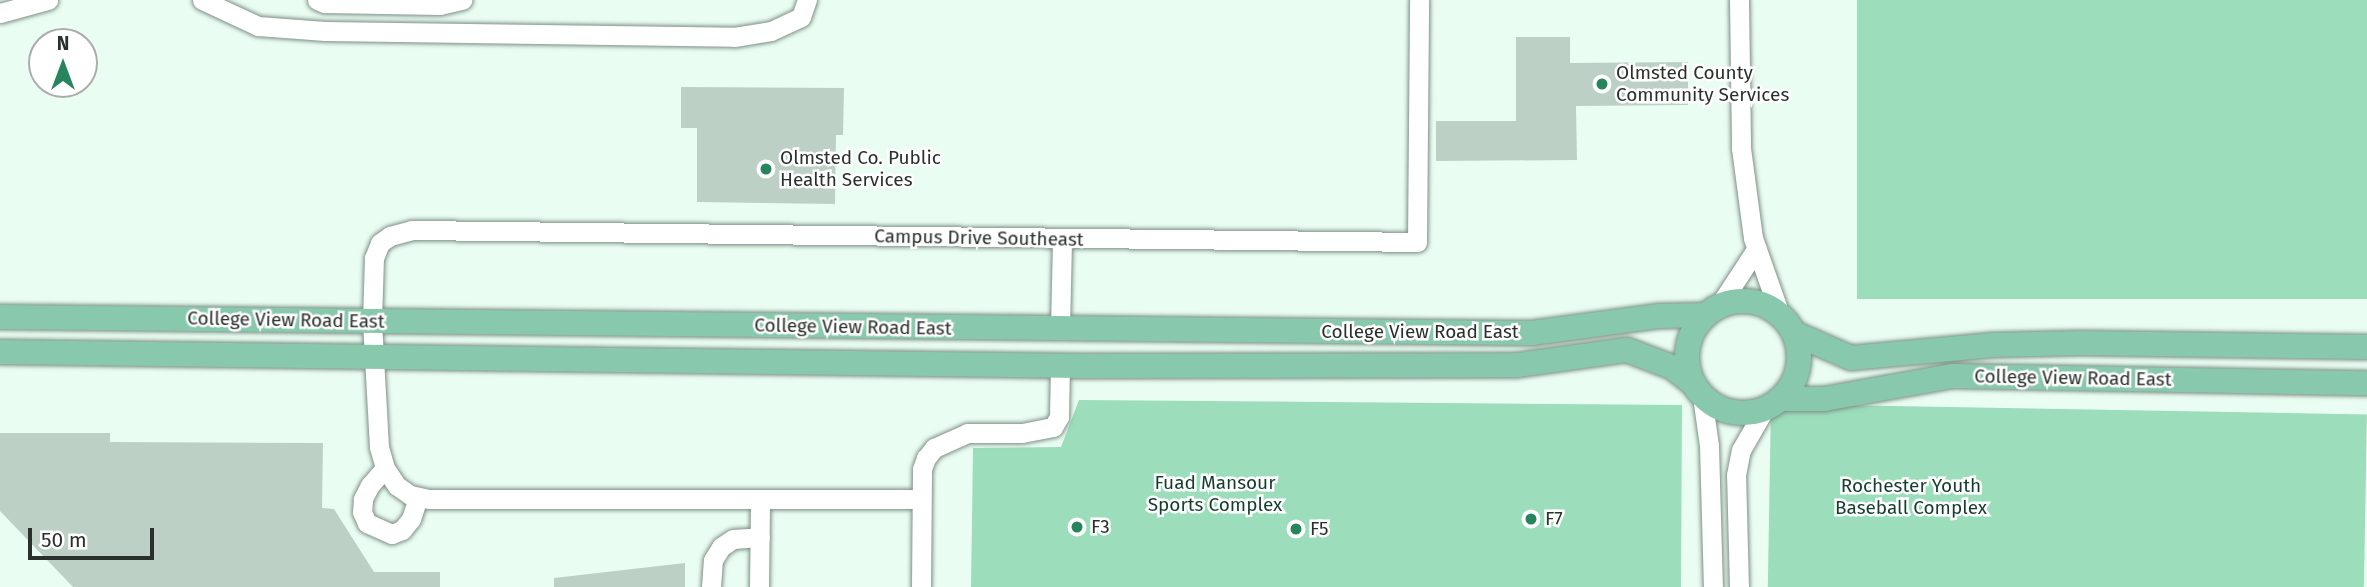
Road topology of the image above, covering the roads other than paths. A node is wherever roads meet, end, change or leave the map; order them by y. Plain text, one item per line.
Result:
1 (48, 0) edge
2 (202, 0) edge
3 (317, 0) edge
4 (463, 0) edge
5 (807, 0) edge
6 (1419, 0) edge
7 (1740, 0) edge
8 (0, 13) edge
9 (1062, 239) junction
10 (1757, 248) junction
11 (1712, 310) junction
12 (1779, 313) junction
13 (0, 317) edge
14 (372, 321) junction
15 (1060, 329) junction
16 (1796, 334) junction
17 (2367, 347) edge
18 (0, 352) edge
19 (375, 358) junction
20 (1060, 366) junction
21 (2367, 383) edge
22 (1698, 390) junction
23 (1773, 405) junction
24 (385, 468) junction
25 (418, 497) junction
26 (760, 499) junction
27 (921, 499) junction
28 (760, 537) junction
29 (711, 587) edge
30 (759, 587) edge
31 (920, 587) edge
32 (1713, 587) edge
33 (1739, 587) edge

1 - 8 street
2 - 5 street
3 - 4 street
6 - 9 street, Campus Drive Southeast
7 - 10 street
9 - 14 street, Campus Drive Southeast
9 - 15 street
10 - 11 street
10 - 12 street
11 - 12 main road
11 - 15 main road, College View Road East
11 - 22 main road
12 - 16 main road
13 - 14 main road, College View Road East
14 - 15 main road, College View Road East
14 - 19 street
16 - 17 main road, College View Road East
16 - 23 main road
18 - 19 main road, College View Road East
19 - 20 main road, College View Road East
19 - 24 street
20 - 22 main road, College View Road East
20 - 27 street
21 - 23 main road, College View Road East
22 - 23 main road
22 - 32 street
23 - 33 street
24 - 25 street
24 - 25 street
25 - 26 street
26 - 27 street
26 - 28 street
27 - 31 street
28 - 29 street
28 - 30 street

